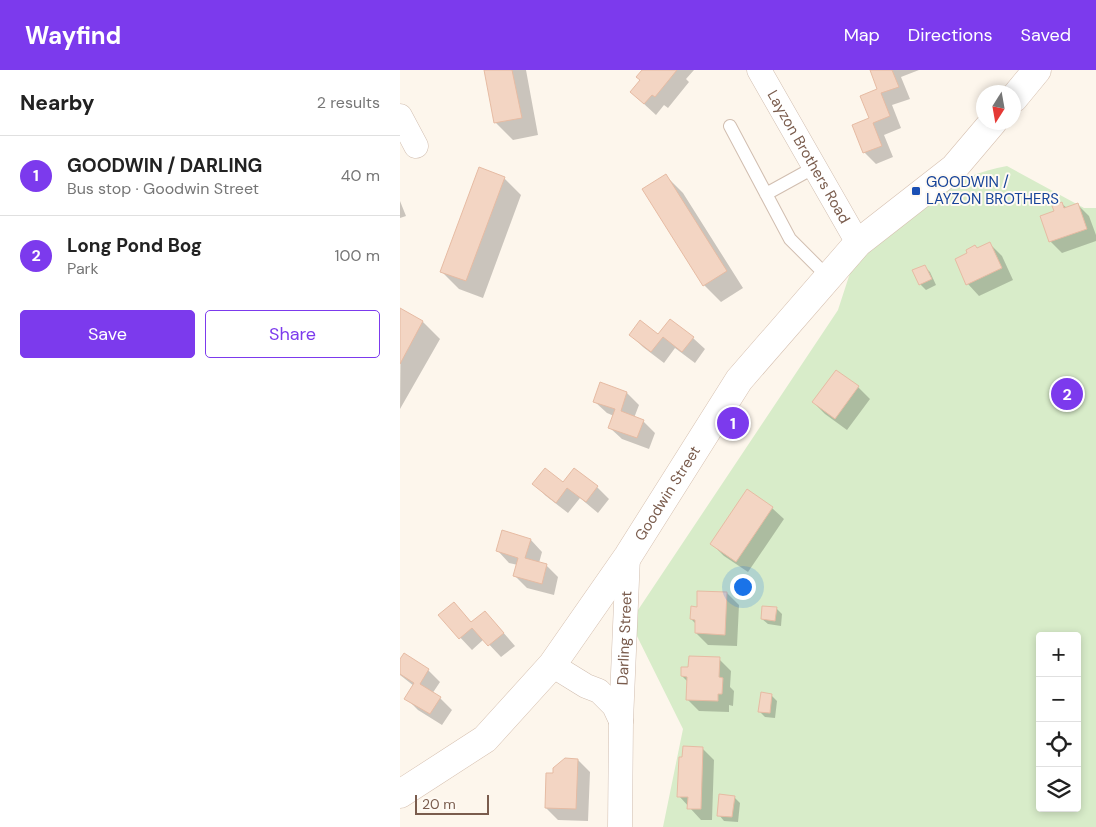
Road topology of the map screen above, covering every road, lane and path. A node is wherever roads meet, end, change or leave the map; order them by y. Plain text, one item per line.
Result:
1 (759, 70) edge
2 (1038, 70) edge
3 (1021, 90) edge
4 (400, 116) edge
5 (730, 126) dead end
6 (986, 130) edge
7 (416, 146) dead end
8 (815, 167) junction
9 (766, 194) junction
10 (858, 243) junction
11 (828, 277) junction
12 (628, 556) junction
13 (552, 665) junction
14 (621, 721) junction
15 (400, 794) edge
16 (620, 827) edge

1 - 8 street, Layzon Brothers Road
2 - 3 main road
4 - 7 street
5 - 9 lane
6 - 10 main road, Goodwin Street
8 - 9 lane
8 - 10 street, Layzon Brothers Road
9 - 11 lane
10 - 11 main road, Goodwin Street
11 - 12 main road, Goodwin Street
12 - 13 main road, Goodwin Street
12 - 14 street, Darling Street
13 - 14 street, Darling Street
13 - 15 main road, Goodwin Street
14 - 16 street, Darling Street

